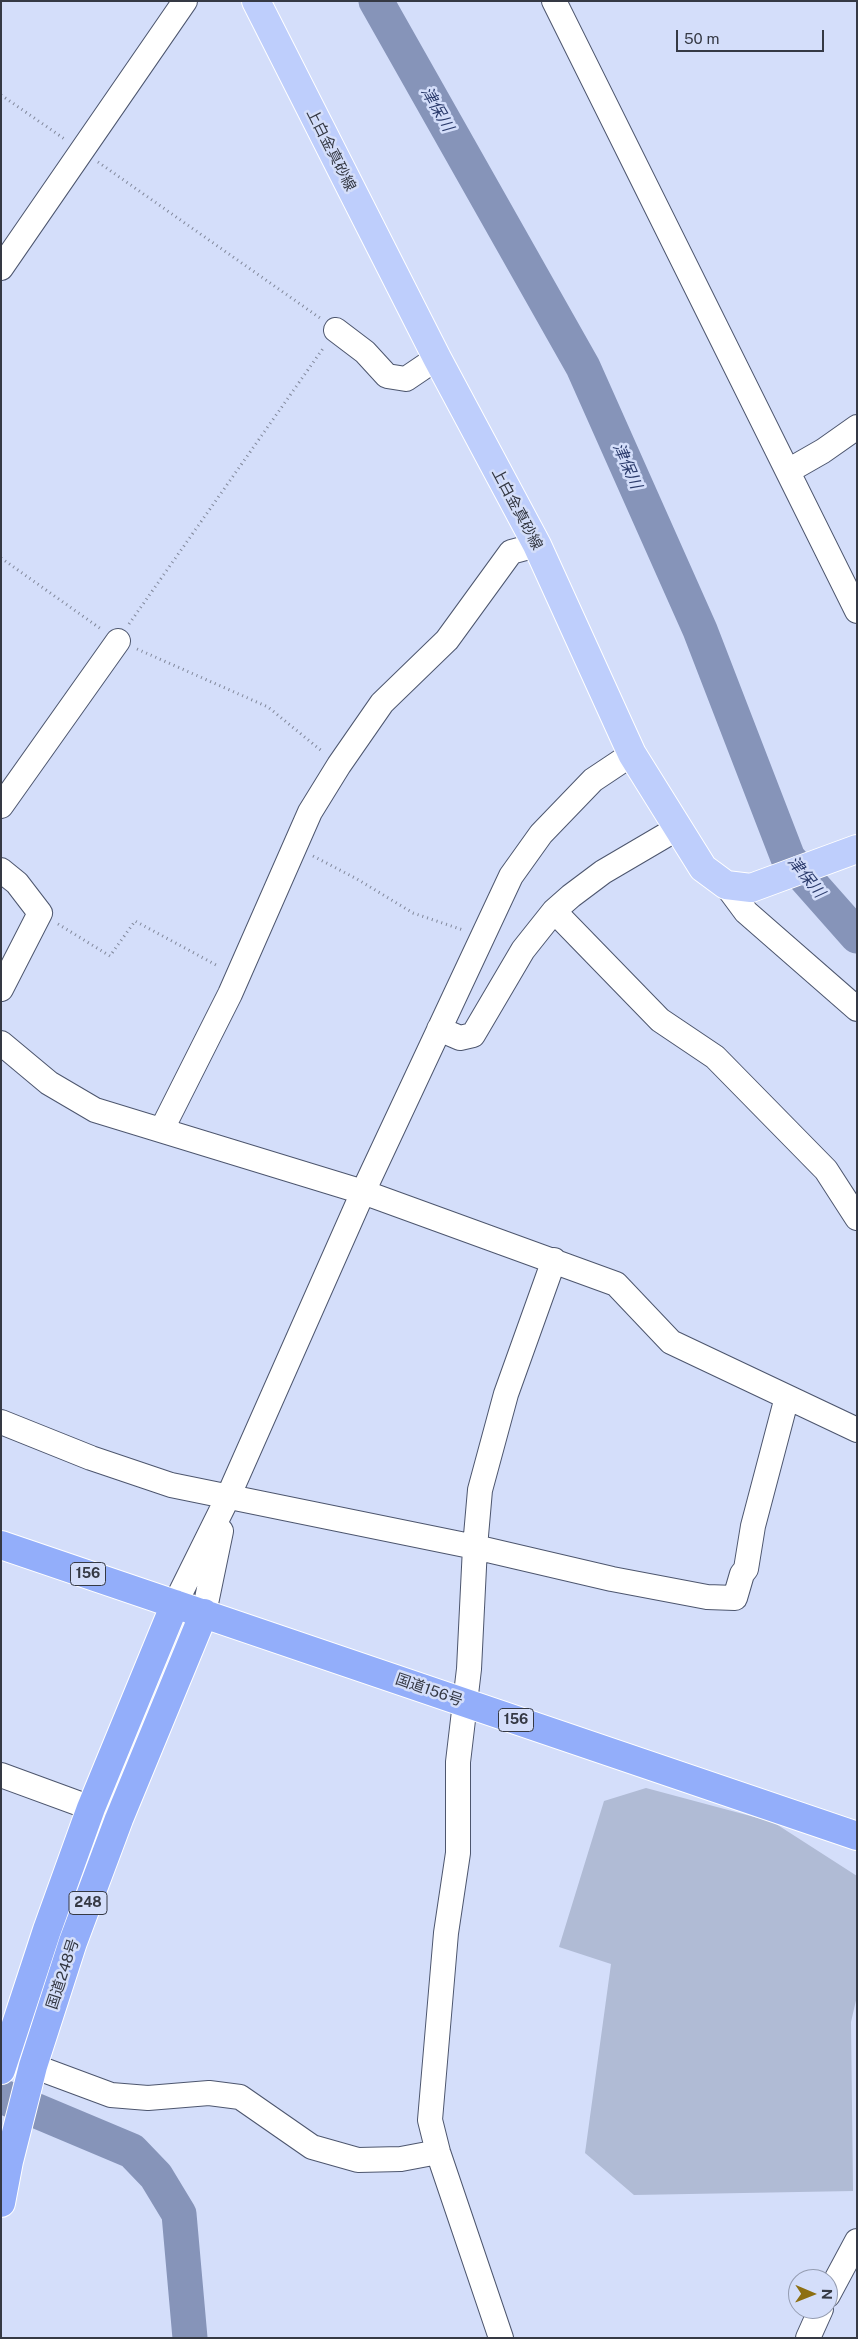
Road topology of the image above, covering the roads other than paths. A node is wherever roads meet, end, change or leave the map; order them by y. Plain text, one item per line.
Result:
1 (185, 1) edge
2 (256, 1) edge
3 (554, 1) edge
4 (1, 268) edge
5 (336, 330) road end
6 (437, 358) junction
7 (857, 427) edge
8 (788, 471) junction
9 (537, 545) junction
10 (857, 611) edge
11 (118, 641) road end
12 (632, 754) junction
13 (1, 806) edge
14 (678, 828) junction
15 (857, 849) edge
16 (1, 870) edge
17 (739, 886) junction
18 (554, 911) junction
19 (1, 989) edge
20 (857, 1009) edge
21 (439, 1030) junction
22 (1, 1044) edge
23 (162, 1129) junction
24 (363, 1192) junction
25 (857, 1218) edge
26 (554, 1260) junction
27 (787, 1397) junction
28 (1, 1422) edge
29 (857, 1430) edge
30 (228, 1497) junction
31 (1, 1545) edge
32 (475, 1547) junction
33 (176, 1604) junction
34 (204, 1613) junction
35 (463, 1702) junction
36 (1, 1775) edge
37 (91, 1808) junction
38 (857, 1836) edge
39 (3, 2060) edge
40 (33, 2066) junction
41 (438, 2152) junction
42 (1, 2203) edge
43 (857, 2241) edge
44 (838, 2276) edge
45 (817, 2319) edge
46 (501, 2338) edge
47 (808, 2338) edge

1 - 4 street
2 - 6 main road, 上白金真砂線
3 - 8 street
5 - 6 street
6 - 9 main road, 上白金真砂線
7 - 8 street
8 - 10 street
9 - 12 main road, 上白金真砂線
9 - 23 street
11 - 13 street
12 - 14 main road, 上白金真砂線
12 - 21 street
14 - 17 main road, 上白金真砂線
14 - 18 street
15 - 17 main road
16 - 19 street
17 - 20 street
18 - 21 street
18 - 25 street
21 - 24 street
22 - 23 street
23 - 24 street
24 - 26 street
24 - 30 street
26 - 27 street
26 - 32 street
27 - 29 street
27 - 32 street
28 - 30 street
30 - 32 street
30 - 33 street
30 - 34 street
31 - 33 highway, 国道156号 / 156
32 - 35 street
33 - 34 highway, 国道156号 / 156
33 - 37 highway, 国道248号 / 248
34 - 35 highway, 国道156号 / 156
34 - 40 highway, 国道248号 / 248
35 - 38 highway, 国道156号 / 156
35 - 41 street
36 - 37 street
37 - 39 highway, 国道248号 / 248
40 - 41 street
40 - 42 highway, 国道248号 / 248
41 - 46 street
43 - 44 street
45 - 47 street

